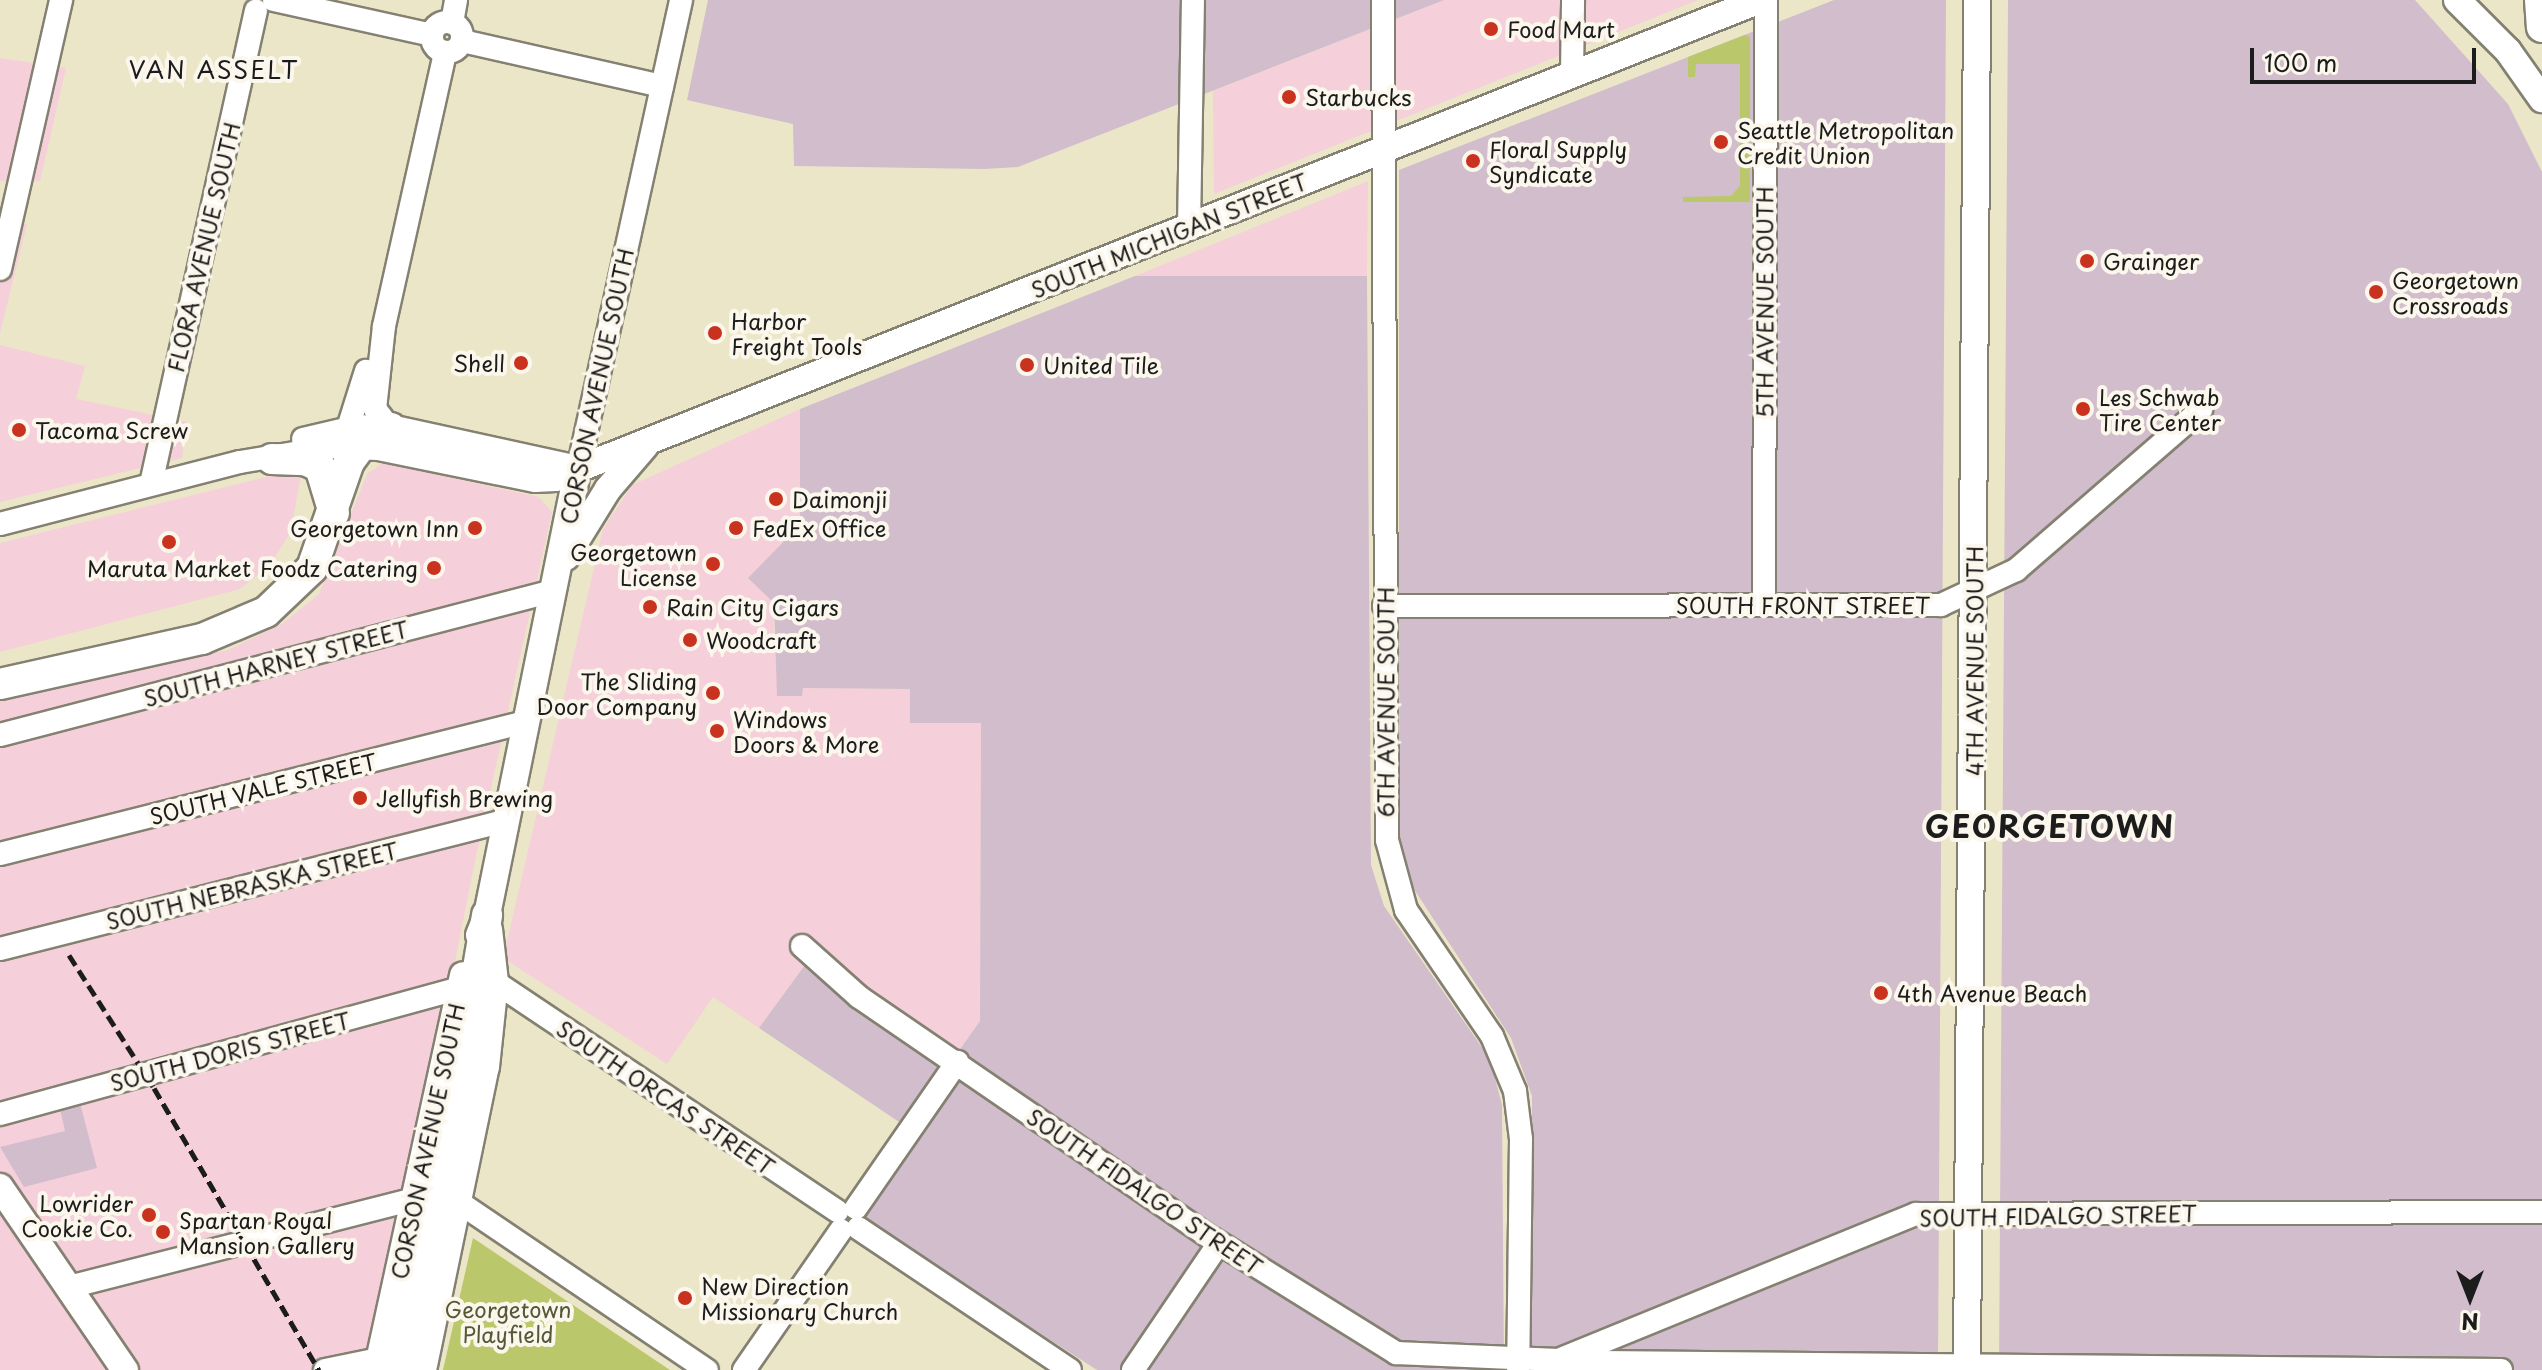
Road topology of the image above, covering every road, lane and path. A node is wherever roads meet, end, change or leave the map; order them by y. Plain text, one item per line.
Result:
1 (61, 0) edge
2 (456, 0) edge
3 (681, 0) edge
4 (1193, 0) edge
5 (1383, 0) edge
6 (1573, 0) edge
7 (1763, 0) edge
8 (1977, 0) edge
9 (2457, 0) edge
10 (2540, 0) edge
11 (263, 2) edge
12 (2542, 27) edge
13 (448, 38) junction
14 (1572, 75) junction
15 (662, 86) junction
16 (2541, 94) edge
17 (1383, 150) junction
18 (1189, 227) junction
19 (0, 269) edge
20 (384, 326) junction
21 (2201, 410) dead end
22 (390, 428) junction
23 (354, 438) junction
24 (650, 441) junction
25 (272, 459) junction
26 (240, 462) junction
27 (578, 469) junction
28 (151, 484) junction
29 (334, 513) junction
30 (0, 524) edge
31 (554, 582) junction
32 (1974, 593) junction
33 (1764, 605) junction
34 (1384, 606) junction
35 (0, 684) edge
36 (525, 722) junction
37 (0, 735) edge
38 (504, 821) junction
39 (0, 854) edge
40 (487, 915) junction
41 (802, 946) dead end
42 (0, 949) edge
43 (495, 982) junction
44 (460, 988) junction
45 (957, 1062) junction
46 (0, 1114) edge
47 (0, 1187) edge
48 (413, 1199) junction
49 (460, 1203) junction
50 (1968, 1212) junction
51 (2542, 1212) edge
52 (848, 1219) junction
53 (1219, 1243) junction
54 (69, 1287) junction
55 (1555, 1362) junction
56 (1518, 1365) edge
57 (384, 1366) edge
58 (1967, 1368) edge
59 (2205, 1368) edge
60 (125, 1370) edge
61 (325, 1370) edge
62 (423, 1370) edge
63 (707, 1370) edge
64 (744, 1370) edge
65 (1070, 1370) edge
66 (1133, 1370) edge
67 (2455, 1370) edge
68 (2501, 1370) edge

1 - 19 street
2 - 13 street
3 - 15 street, CORSON AVENUE SOUTH
4 - 18 street
5 - 17 street, 6TH AVENUE SOUTH
6 - 14 street
7 - 14 main road, SOUTH MICHIGAN STREET
7 - 33 street, 5TH AVENUE SOUTH
8 - 32 main road, 4TH AVENUE SOUTH
9 - 16 main road
10 - 12 highway
11 - 13 street
11 - 28 street, FLORA AVENUE SOUTH
13 - 15 street
13 - 20 street
14 - 17 main road, SOUTH MICHIGAN STREET
15 - 27 street, CORSON AVENUE SOUTH
17 - 18 main road, SOUTH MICHIGAN STREET
17 - 34 street, 6TH AVENUE SOUTH
18 - 24 main road, SOUTH MICHIGAN STREET
20 - 22 street
20 - 23 street
21 - 32 street, SOUTH FRONT STREET
22 - 23 highway
22 - 27 main road
23 - 25 street
23 - 26 street
23 - 27 street
23 - 29 highway
24 - 27 main road, SOUTH MICHIGAN STREET
24 - 31 main road
25 - 26 street
25 - 29 highway
26 - 28 street
27 - 31 main road, CORSON AVENUE SOUTH
28 - 30 street
29 - 35 highway
31 - 36 main road, CORSON AVENUE SOUTH
31 - 37 street, SOUTH HARNEY STREET
32 - 33 street, SOUTH FRONT STREET
32 - 50 main road, 4TH AVENUE SOUTH
33 - 34 street, SOUTH FRONT STREET
34 - 56 street, 6TH AVENUE SOUTH
36 - 38 main road, CORSON AVENUE SOUTH
36 - 39 street, SOUTH VALE STREET
38 - 40 main road, CORSON AVENUE SOUTH
38 - 42 street, SOUTH NEBRASKA STREET
40 - 43 main road, CORSON AVENUE SOUTH
40 - 44 main road, CORSON AVENUE SOUTH
40 - 57 highway
41 - 45 street, SOUTH FIDALGO STREET
43 - 49 main road, CORSON AVENUE SOUTH
43 - 52 street, SOUTH ORCAS STREET
44 - 46 street, SOUTH DORIS STREET
44 - 48 main road, CORSON AVENUE SOUTH
45 - 52 street
45 - 53 street, SOUTH FIDALGO STREET
47 - 54 main road
48 - 54 street
48 - 57 main road, CORSON AVENUE SOUTH
49 - 62 main road, CORSON AVENUE SOUTH
49 - 63 street
50 - 51 street, SOUTH FIDALGO STREET
50 - 55 street, SOUTH FIDALGO STREET
50 - 58 main road, 4TH AVENUE SOUTH
52 - 64 street
52 - 65 street, SOUTH ORCAS STREET
53 - 56 street, SOUTH FIDALGO STREET
53 - 66 street
54 - 60 main road
55 - 56 street, SOUTH FIDALGO STREET
55 - 58 street, SOUTH FIDALGO STREET
57 - 61 street
58 - 59 street, SOUTH FIDALGO STREET
59 - 67 street, SOUTH FIDALGO STREET
67 - 68 street, SOUTH FIDALGO STREET

